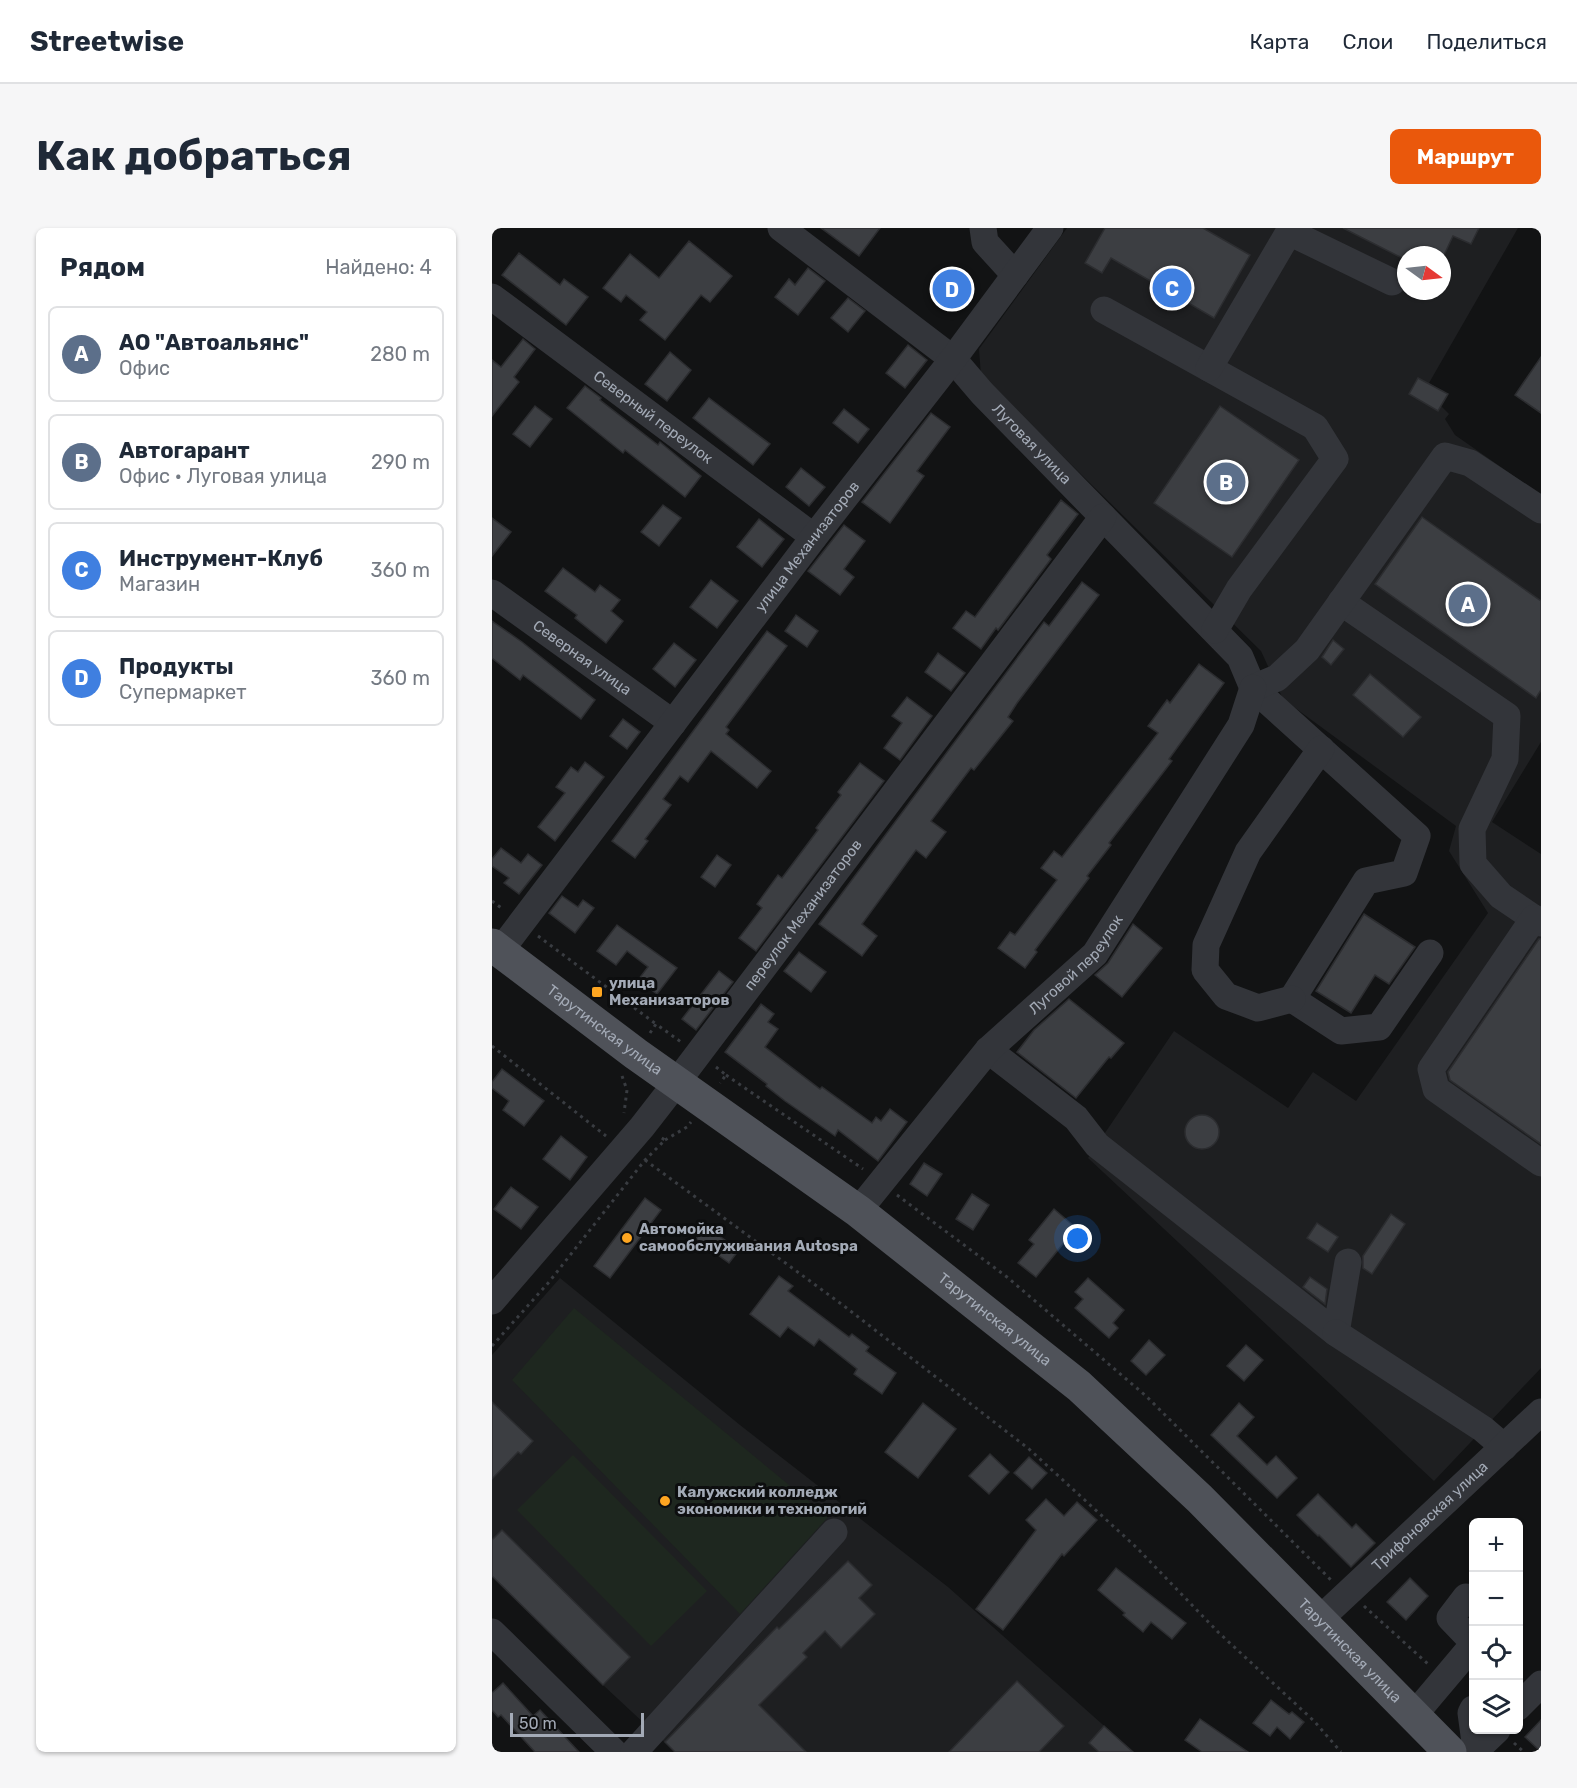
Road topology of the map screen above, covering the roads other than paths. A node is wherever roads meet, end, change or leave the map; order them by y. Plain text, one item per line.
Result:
1 (781, 228) edge
2 (982, 228) edge
3 (1050, 228) edge
4 (1015, 274) junction
5 (1392, 282) dead end
6 (492, 297) edge
7 (1104, 310) dead end
8 (953, 359) junction
9 (1209, 368) junction
10 (1541, 510) edge
11 (1104, 517) junction
12 (814, 537) junction
13 (492, 593) edge
14 (1341, 602) junction
15 (1215, 630) junction
16 (1252, 688) junction
17 (674, 723) junction
18 (1321, 749) junction
19 (1537, 921) edge
20 (496, 948) edge
21 (1430, 953) dead end
22 (1292, 999) junction
23 (988, 1050) junction
24 (677, 1082) junction
25 (1541, 1163) edge
26 (858, 1211) junction
27 (1348, 1262) dead end
28 (492, 1301) edge
29 (1336, 1333) junction
30 (1541, 1412) edge
31 (1504, 1447) junction
32 (834, 1532) dead end
33 (1469, 1600) edge
34 (1319, 1620) junction
35 (492, 1632) edge
36 (1469, 1639) edge
37 (1469, 1648) edge
38 (1541, 1684) edge
39 (1523, 1702) edge
40 (1414, 1715) junction
41 (1469, 1732) edge
42 (1491, 1734) edge
43 (1467, 1751) edge
44 (614, 1752) edge
45 (634, 1752) edge

1 - 8 street, Луговая улица
2 - 4 street
3 - 4 street, улица Механизаторов
4 - 8 street, улица Механизаторов
5 - 9 street
6 - 12 street, Северный переулок
7 - 9 street
8 - 11 street, Луговая улица
8 - 12 street, улица Механизаторов
9 - 15 street
10 - 14 street
11 - 15 street, Луговая улица
11 - 24 street, переулок Механизаторов
12 - 17 street, улица Механизаторов
13 - 17 street, Северная улица
14 - 16 street
14 - 19 street
15 - 16 street, Луговая улица
16 - 18 street
16 - 23 street, Луговой переулок
17 - 20 street, улица Механизаторов
18 - 22 street
18 - 22 street
19 - 25 street
20 - 24 main road, Тарутинская улица
21 - 22 street
23 - 26 street, Луговой переулок
23 - 29 street
24 - 26 main road, Тарутинская улица
24 - 28 street, переулок Механизаторов
26 - 34 main road, Тарутинская улица
27 - 29 street
29 - 31 street
30 - 31 street, Трифоновская улица
31 - 34 street, Трифоновская улица
32 - 45 street
33 - 36 street
34 - 40 main road, Тарутинская улица
35 - 44 street
37 - 40 street
38 - 39 street
40 - 43 main road, Тарутинская улица
41 - 43 street
42 - 43 street

